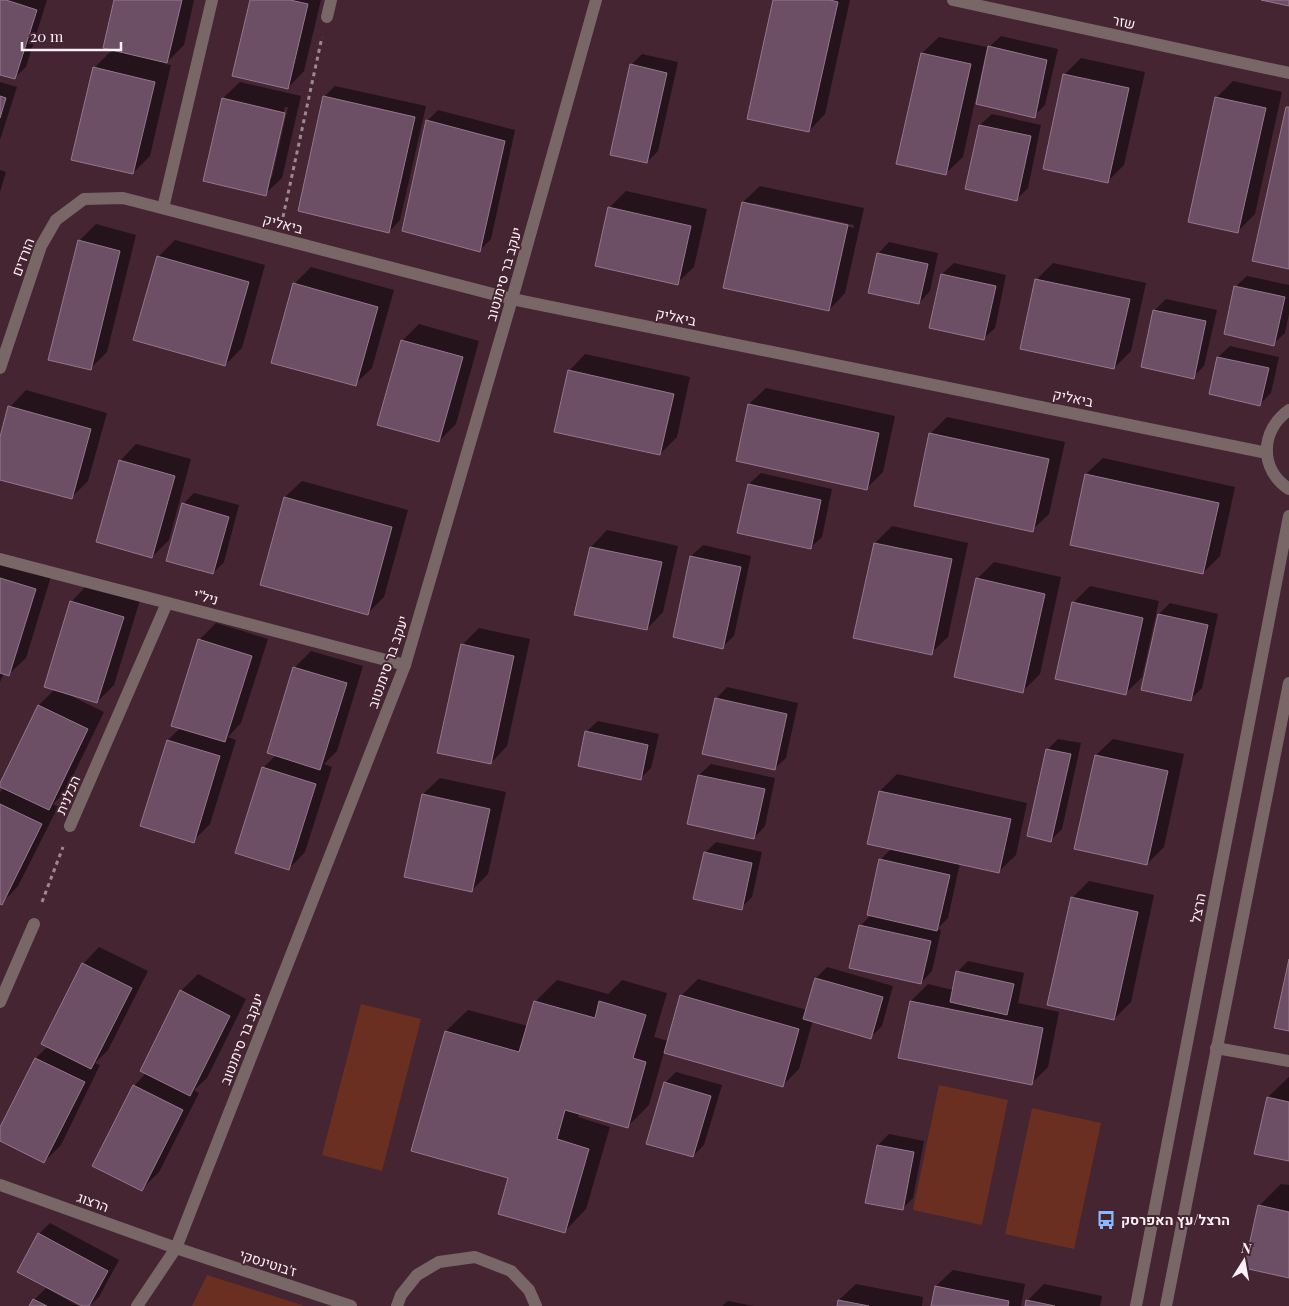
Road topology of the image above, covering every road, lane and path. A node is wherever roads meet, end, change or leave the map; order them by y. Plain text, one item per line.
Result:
1 (212, 0) edge
2 (331, 0) edge
3 (596, 0) edge
4 (953, 0) edge
5 (326, 17) joint
6 (1289, 73) edge
7 (84, 199) joint
8 (163, 208) junction
9 (278, 238) junction
10 (512, 299) junction
11 (0, 368) edge
12 (1289, 410) edge
13 (1267, 453) junction
14 (1289, 489) edge
15 (1289, 516) edge
16 (0, 559) edge
17 (167, 603) junction
18 (405, 665) junction
19 (1289, 683) edge
20 (70, 826) joint
21 (34, 924) joint
22 (0, 1002) edge
23 (1216, 1048) junction
24 (1289, 1061) edge
25 (0, 1185) edge
26 (176, 1248) junction
27 (137, 1306) edge
28 (351, 1306) edge
29 (397, 1306) edge
30 (536, 1306) edge
31 (1136, 1306) edge
32 (1166, 1306) edge

1 - 8 street
2 - 5 street
3 - 10 street, יעקב בר סימנטוב
4 - 6 street, שזר
5 - 9 path
7 - 8 street, ביאליק
7 - 11 street, הורדים
8 - 9 street, ביאליק
9 - 10 street, ביאליק
10 - 13 street, ביאליק
10 - 18 street, יעקב בר סימנטוב
12 - 13 street
13 - 14 street
15 - 31 street, הרצל
16 - 17 street, ניל"י
17 - 18 street, ניל"י
17 - 20 street, הכלנית
18 - 26 street, יעקב בר סימנטוב
19 - 23 street
20 - 21 path, הכלנית
21 - 22 street
23 - 24 street
23 - 32 street
25 - 26 street, הרצוג
26 - 27 street, יעקב בר סימנטוב
26 - 28 street, ז'בוטינסקי
29 - 30 street

